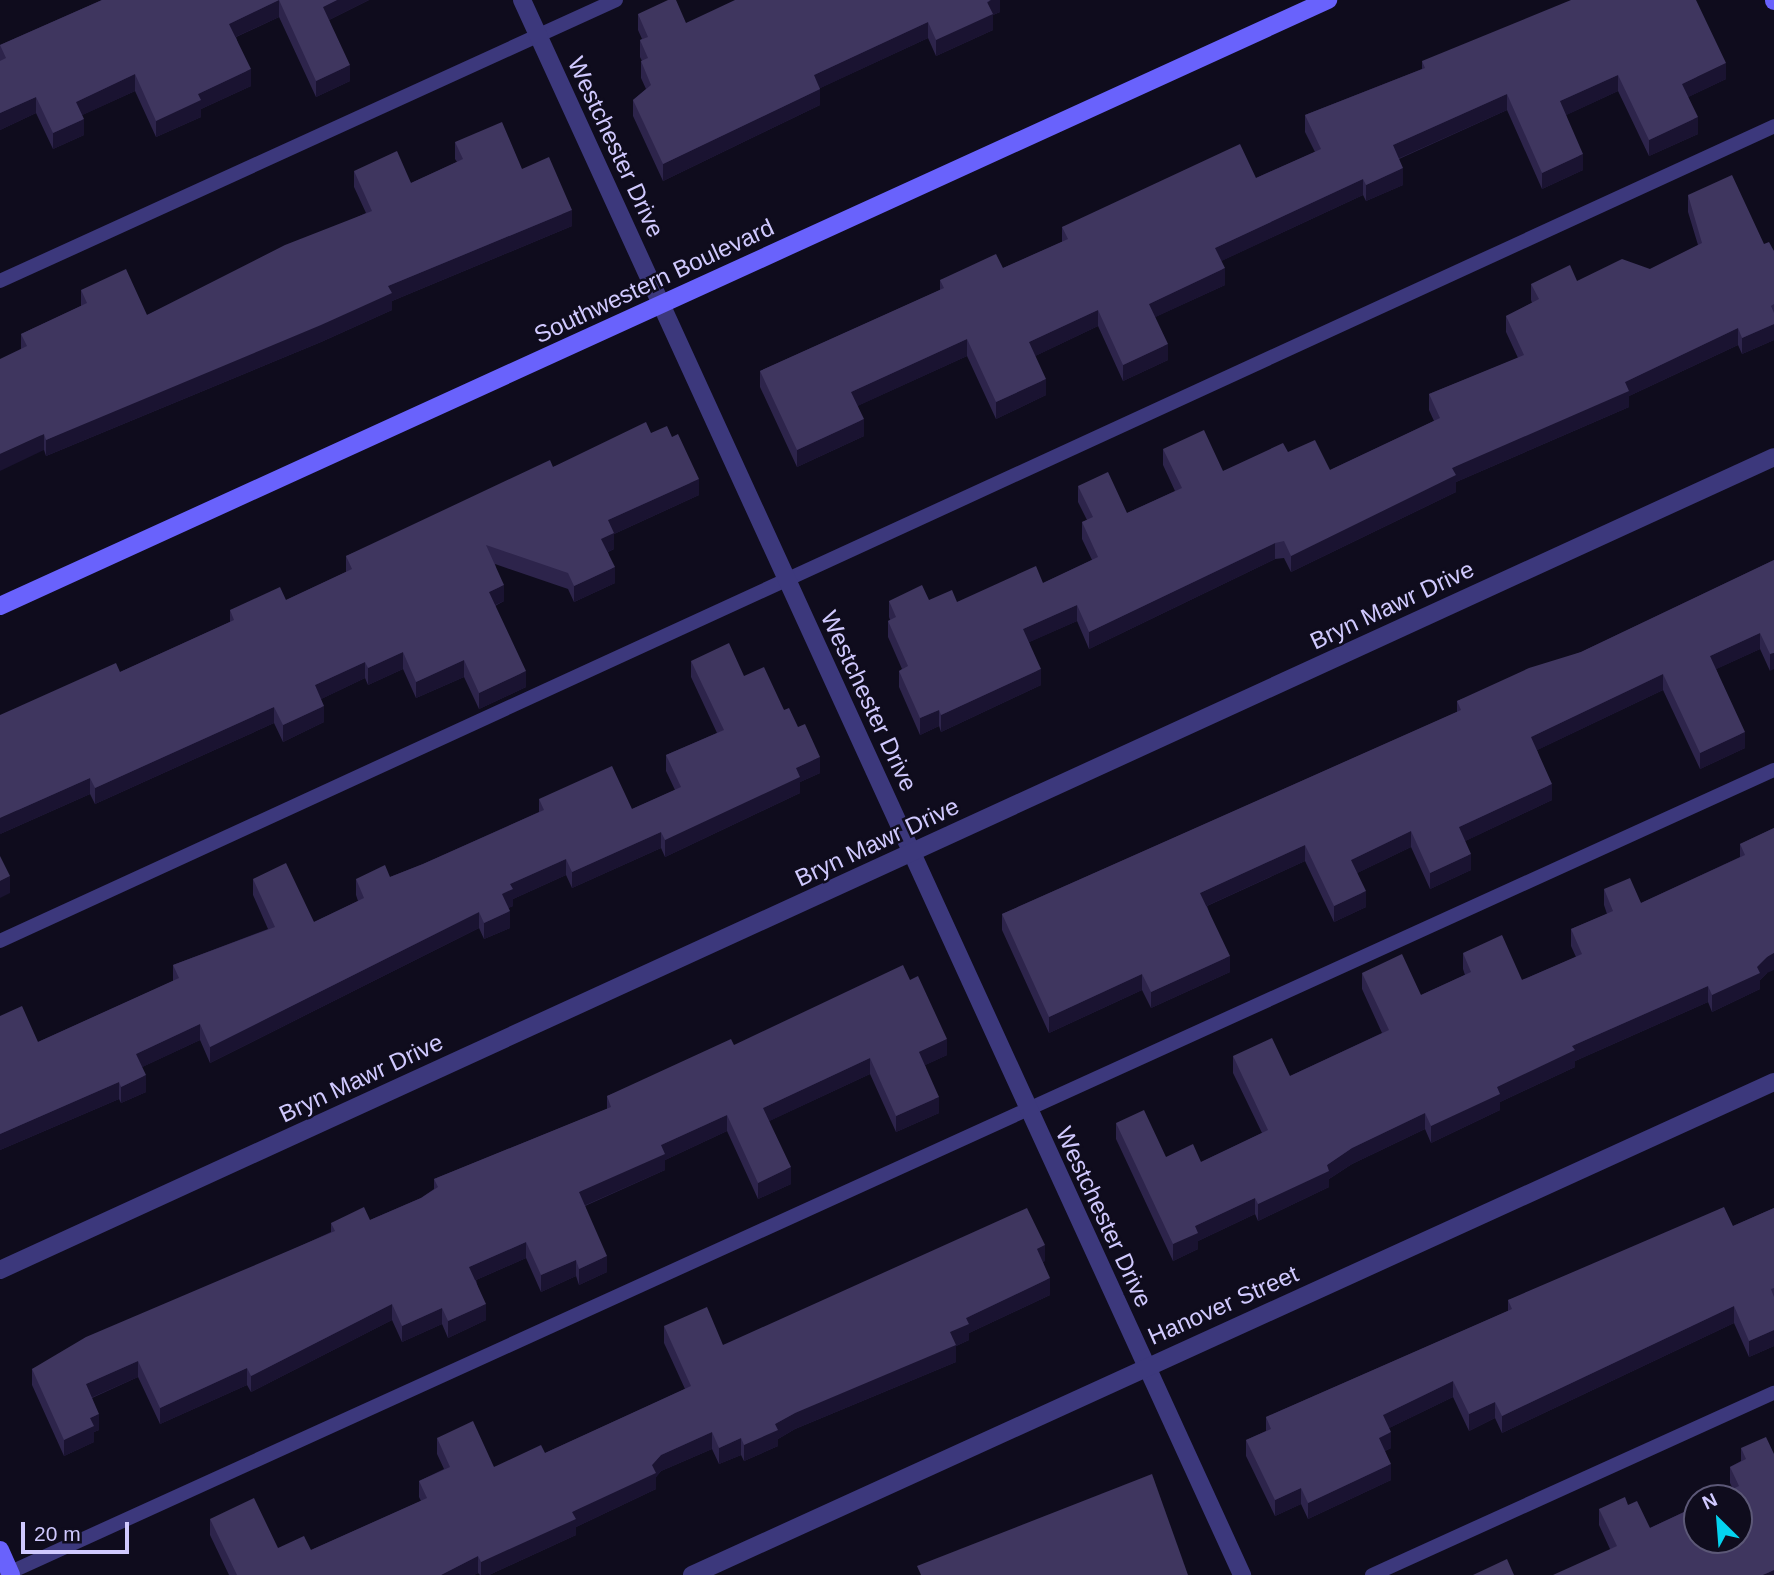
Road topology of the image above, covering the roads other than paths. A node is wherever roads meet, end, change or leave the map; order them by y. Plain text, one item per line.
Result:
1 (522, 0) edge
2 (616, 0) edge
3 (1328, 0) edge
4 (538, 36) junction
5 (1774, 126) edge
6 (0, 281) edge
7 (661, 305) junction
8 (1774, 457) edge
9 (786, 579) junction
10 (0, 606) edge
11 (1774, 770) edge
12 (912, 853) junction
13 (0, 941) edge
14 (1774, 1082) edge
15 (1028, 1108) junction
16 (0, 1270) edge
17 (1146, 1367) junction
18 (1774, 1393) edge
19 (0, 1550) edge
20 (8, 1574) edge
21 (692, 1575) edge
22 (1241, 1575) edge
23 (1372, 1575) edge

1 - 4 street, Westchester Drive
2 - 4 lane
3 - 7 street, Southwestern Boulevard
4 - 6 lane
4 - 7 street, Westchester Drive
5 - 9 lane
7 - 9 street, Westchester Drive
7 - 10 street, Southwestern Boulevard
8 - 12 street, Bryn Mawr Drive
9 - 12 street, Westchester Drive
9 - 13 lane
11 - 15 lane
12 - 15 street, Westchester Drive
12 - 16 street, Bryn Mawr Drive
14 - 17 street, Hanover Street
15 - 17 street, Westchester Drive
15 - 20 lane
17 - 21 street, Hanover Street
17 - 22 street, Westchester Drive
18 - 23 lane
19 - 20 street

